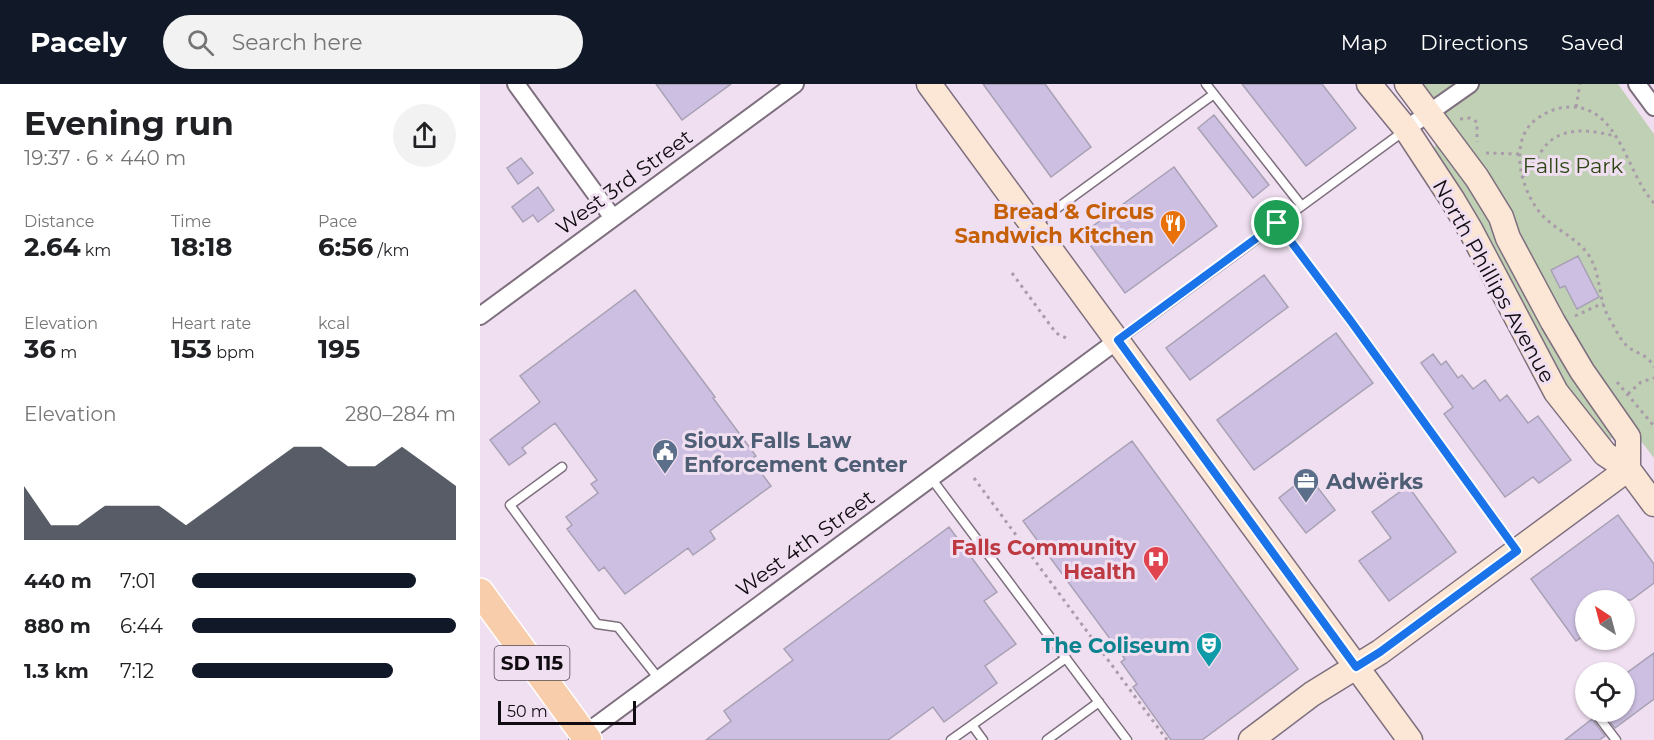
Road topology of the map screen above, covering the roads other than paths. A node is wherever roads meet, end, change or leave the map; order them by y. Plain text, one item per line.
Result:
1 (516, 84) edge
2 (795, 84) edge
3 (930, 84) edge
4 (1206, 84) edge
5 (1370, 84) edge
6 (1407, 84) edge
7 (1470, 84) edge
8 (1636, 84) edge
9 (1214, 94) junction
10 (1654, 107) edge
11 (1429, 112) junction
12 (1406, 129) junction
13 (1301, 205) junction
14 (613, 218) junction
15 (1277, 223) junction
16 (1034, 225) junction
17 (480, 316) edge
18 (1118, 340) junction
19 (562, 467) dead end
20 (1628, 469) junction
21 (931, 478) junction
22 (1654, 504) edge
23 (1517, 551) junction
24 (480, 592) edge
25 (1066, 658) junction
26 (1356, 667) junction
27 (659, 679) junction
28 (1099, 702) junction
29 (1602, 722) edge
30 (972, 725) junction
31 (583, 738) edge
32 (951, 740) edge
33 (982, 740) edge
34 (1047, 740) edge
35 (1127, 740) edge
36 (1251, 740) edge
37 (1410, 740) edge
38 (1616, 740) edge

1 - 14 street
2 - 14 street, West 3rd Street
3 - 16 street
4 - 9 lane
5 - 12 street, North Phillips Avenue
6 - 11 street, North Phillips Avenue
7 - 11 street
8 - 10 street
9 - 13 lane
9 - 16 lane
11 - 12 street
11 - 20 street, North Phillips Avenue
12 - 13 lane
12 - 20 street, North Phillips Avenue
13 - 15 lane
14 - 17 street, West 3rd Street
15 - 18 lane
15 - 23 lane
16 - 18 street
18 - 21 street, West 4th Street
18 - 26 street
19 - 27 lane
20 - 22 street, North Phillips Avenue
20 - 23 street
21 - 25 lane
21 - 27 street, West 4th Street
23 - 26 street
24 - 31 main road, SD 115
25 - 28 lane
25 - 30 lane
26 - 36 street
26 - 37 street
27 - 31 street, West 4th Street
28 - 34 lane
28 - 35 lane
29 - 38 lane
30 - 32 lane
30 - 33 lane

